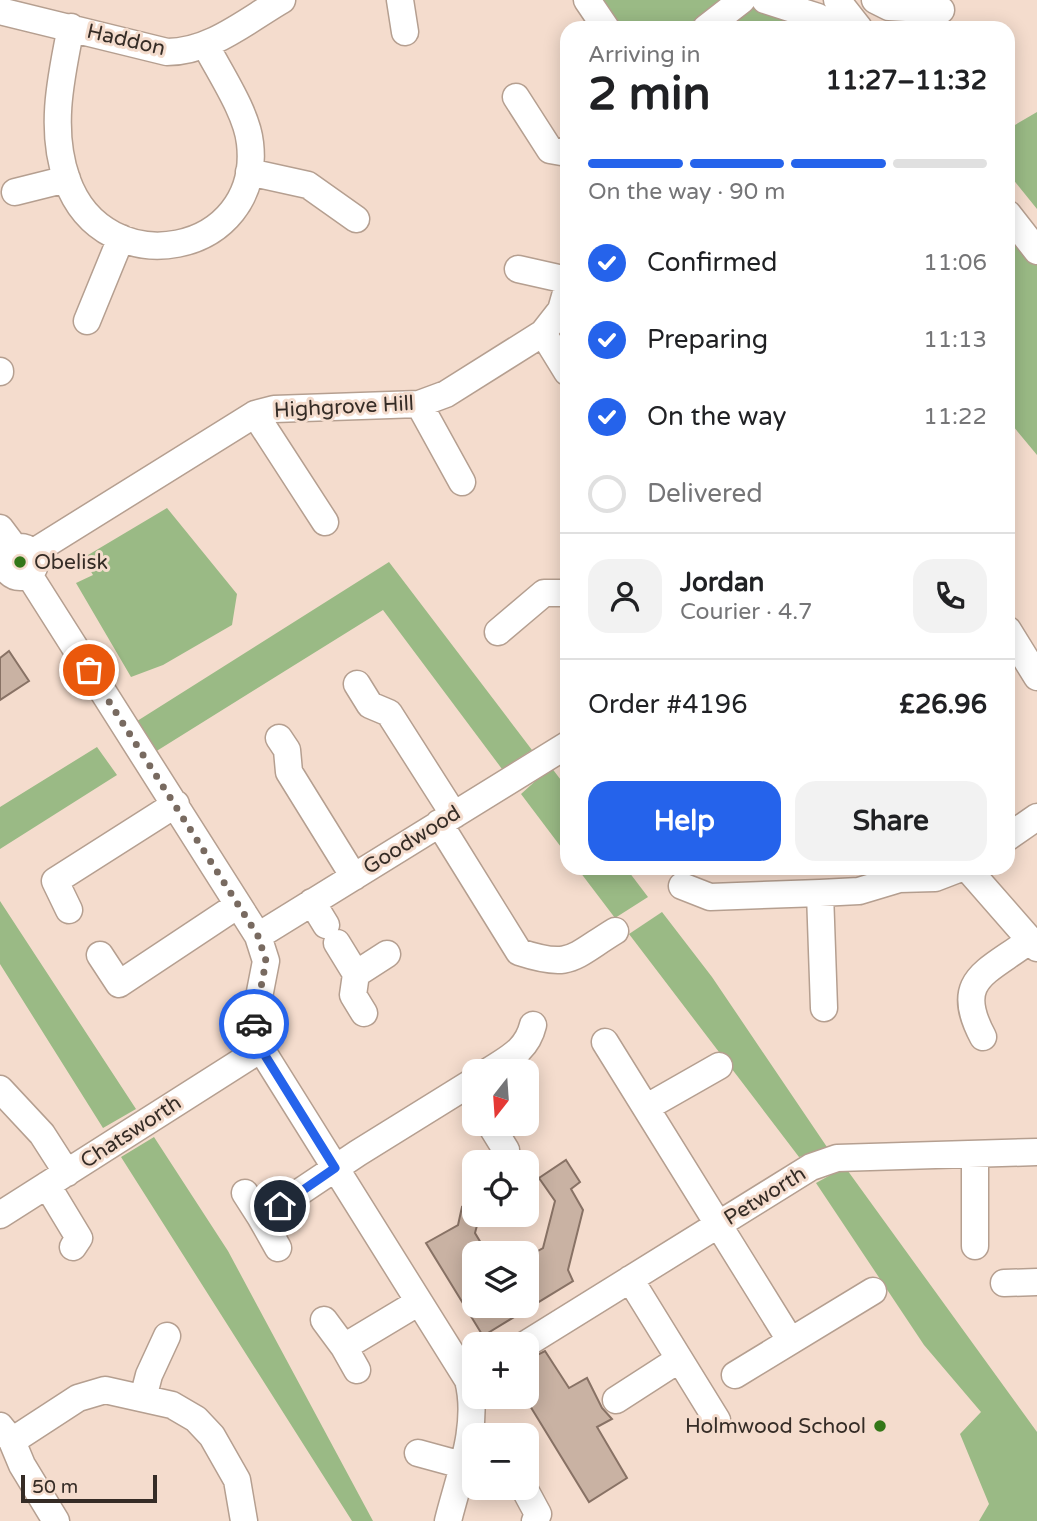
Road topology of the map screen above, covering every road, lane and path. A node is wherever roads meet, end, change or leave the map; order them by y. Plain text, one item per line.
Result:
1 (282, 0) edge
2 (400, 0) edge
3 (587, 0) edge
4 (742, 0) edge
5 (765, 0) edge
6 (837, 0) edge
7 (875, 0) edge
8 (948, 5) edge
9 (0, 11) edge
10 (601, 21) edge
11 (715, 21) edge
12 (826, 21) edge
13 (854, 21) edge
14 (929, 21) edge
15 (71, 27) junction
16 (405, 32) dead end
17 (206, 46) junction
18 (516, 97) dead end
19 (560, 152) edge
20 (248, 172) junction
21 (66, 178) junction
22 (15, 192) dead end
23 (356, 219) dead end
24 (1015, 223) edge
25 (121, 238) junction
26 (1037, 251) edge
27 (518, 269) dead end
28 (560, 278) edge
29 (560, 311) edge
30 (87, 321) dead end
31 (543, 333) junction
32 (560, 361) edge
33 (419, 404) junction
34 (255, 414) junction
35 (462, 482) dead end
36 (325, 522) dead end
37 (14, 559) edge
38 (560, 593) edge
39 (498, 632) dead end
40 (1015, 647) edge
41 (1037, 677) edge
42 (357, 684) dead end
43 (277, 738) dead end
44 (560, 749) edge
45 (176, 804) junction
46 (1037, 817) edge
47 (447, 819) junction
48 (1015, 832) edge
49 (943, 875) edge
50 (973, 875) edge
51 (354, 877) junction
52 (682, 886) dead end
53 (820, 893) junction
54 (312, 902) junction
55 (238, 905) junction
56 (69, 910) dead end
57 (615, 931) dead end
58 (258, 936) junction
59 (1034, 944) edge
60 (387, 954) dead end
61 (100, 955) dead end
62 (356, 974) junction
63 (824, 1008) dead end
64 (364, 1013) dead end
65 (533, 1025) dead end
66 (983, 1037) dead end
67 (605, 1042) dead end
68 (261, 1049) junction
69 (509, 1059) edge
70 (719, 1066) dead end
71 (0, 1089) edge
72 (462, 1091) edge
73 (647, 1107) junction
74 (497, 1136) edge
75 (506, 1150) dead end
76 (1037, 1152) edge
77 (975, 1154) junction
78 (335, 1168) junction
79 (57, 1179) junction
80 (245, 1193) dead end
81 (0, 1214) edge
82 (261, 1218) junction
83 (719, 1225) junction
84 (82, 1242) dead end
85 (975, 1246) dead end
86 (278, 1248) dead end
87 (630, 1279) junction
88 (1037, 1282) edge
89 (1004, 1283) dead end
90 (873, 1291) dead end
91 (419, 1302) junction
92 (324, 1320) dead end
93 (167, 1336) dead end
94 (539, 1336) edge
95 (790, 1340) junction
96 (344, 1347) junction
97 (678, 1360) junction
98 (462, 1365) edge
99 (357, 1370) dead end
100 (735, 1375) dead end
101 (143, 1398) junction
102 (616, 1400) dead end
103 (717, 1420) dead end
104 (6, 1434) edge
105 (418, 1452) dead end
106 (462, 1454) edge
107 (462, 1474) edge
108 (530, 1500) edge
109 (56, 1521) edge
110 (244, 1521) edge
111 (448, 1521) edge
112 (536, 1521) edge

1 - 17 street, Haddon
2 - 16 street
3 - 10 street
4 - 11 street
5 - 12 street
6 - 13 street
7 - 8 street
8 - 14 street
9 - 15 street, Haddon
15 - 17 street, Haddon
15 - 21 street
17 - 20 street
18 - 19 street
20 - 23 street
20 - 25 street
21 - 22 street
21 - 25 street
24 - 26 street
25 - 30 street
27 - 28 street
29 - 31 street, Highgrove Hill
31 - 32 street
31 - 33 street, Highgrove Hill
33 - 34 street, Highgrove Hill
33 - 35 street
34 - 36 street
34 - 37 street, Highgrove Hill
37 - 45 street
38 - 39 street
40 - 41 street
42 - 47 street
43 - 51 street
44 - 47 street, Goodwood
45 - 55 street
45 - 56 street
46 - 48 street
47 - 51 street, Goodwood
47 - 57 street
49 - 53 street
50 - 59 street
51 - 54 street, Goodwood
52 - 53 street
53 - 63 street
54 - 58 street, Goodwood
54 - 62 street
55 - 58 street
55 - 61 street
58 - 68 street
59 - 66 street
60 - 62 street
62 - 64 street
65 - 69 street
67 - 73 street
68 - 78 street
68 - 79 street, Chatsworth
70 - 73 street
71 - 79 street
72 - 78 street
73 - 83 street
74 - 75 street
76 - 77 street, Petworth
77 - 83 street, Petworth
77 - 85 street
78 - 82 street
78 - 91 street
79 - 81 street, Chatsworth
79 - 84 street
80 - 82 street
82 - 86 street
83 - 87 street, Petworth
83 - 95 street
87 - 94 street, Petworth
87 - 97 street
88 - 89 street
90 - 95 street
91 - 96 street
91 - 98 street
92 - 96 street
93 - 101 street
95 - 100 street
96 - 99 street
97 - 102 street
97 - 103 street
101 - 104 street
101 - 110 street
104 - 109 street
105 - 106 street
107 - 111 street
108 - 112 street

